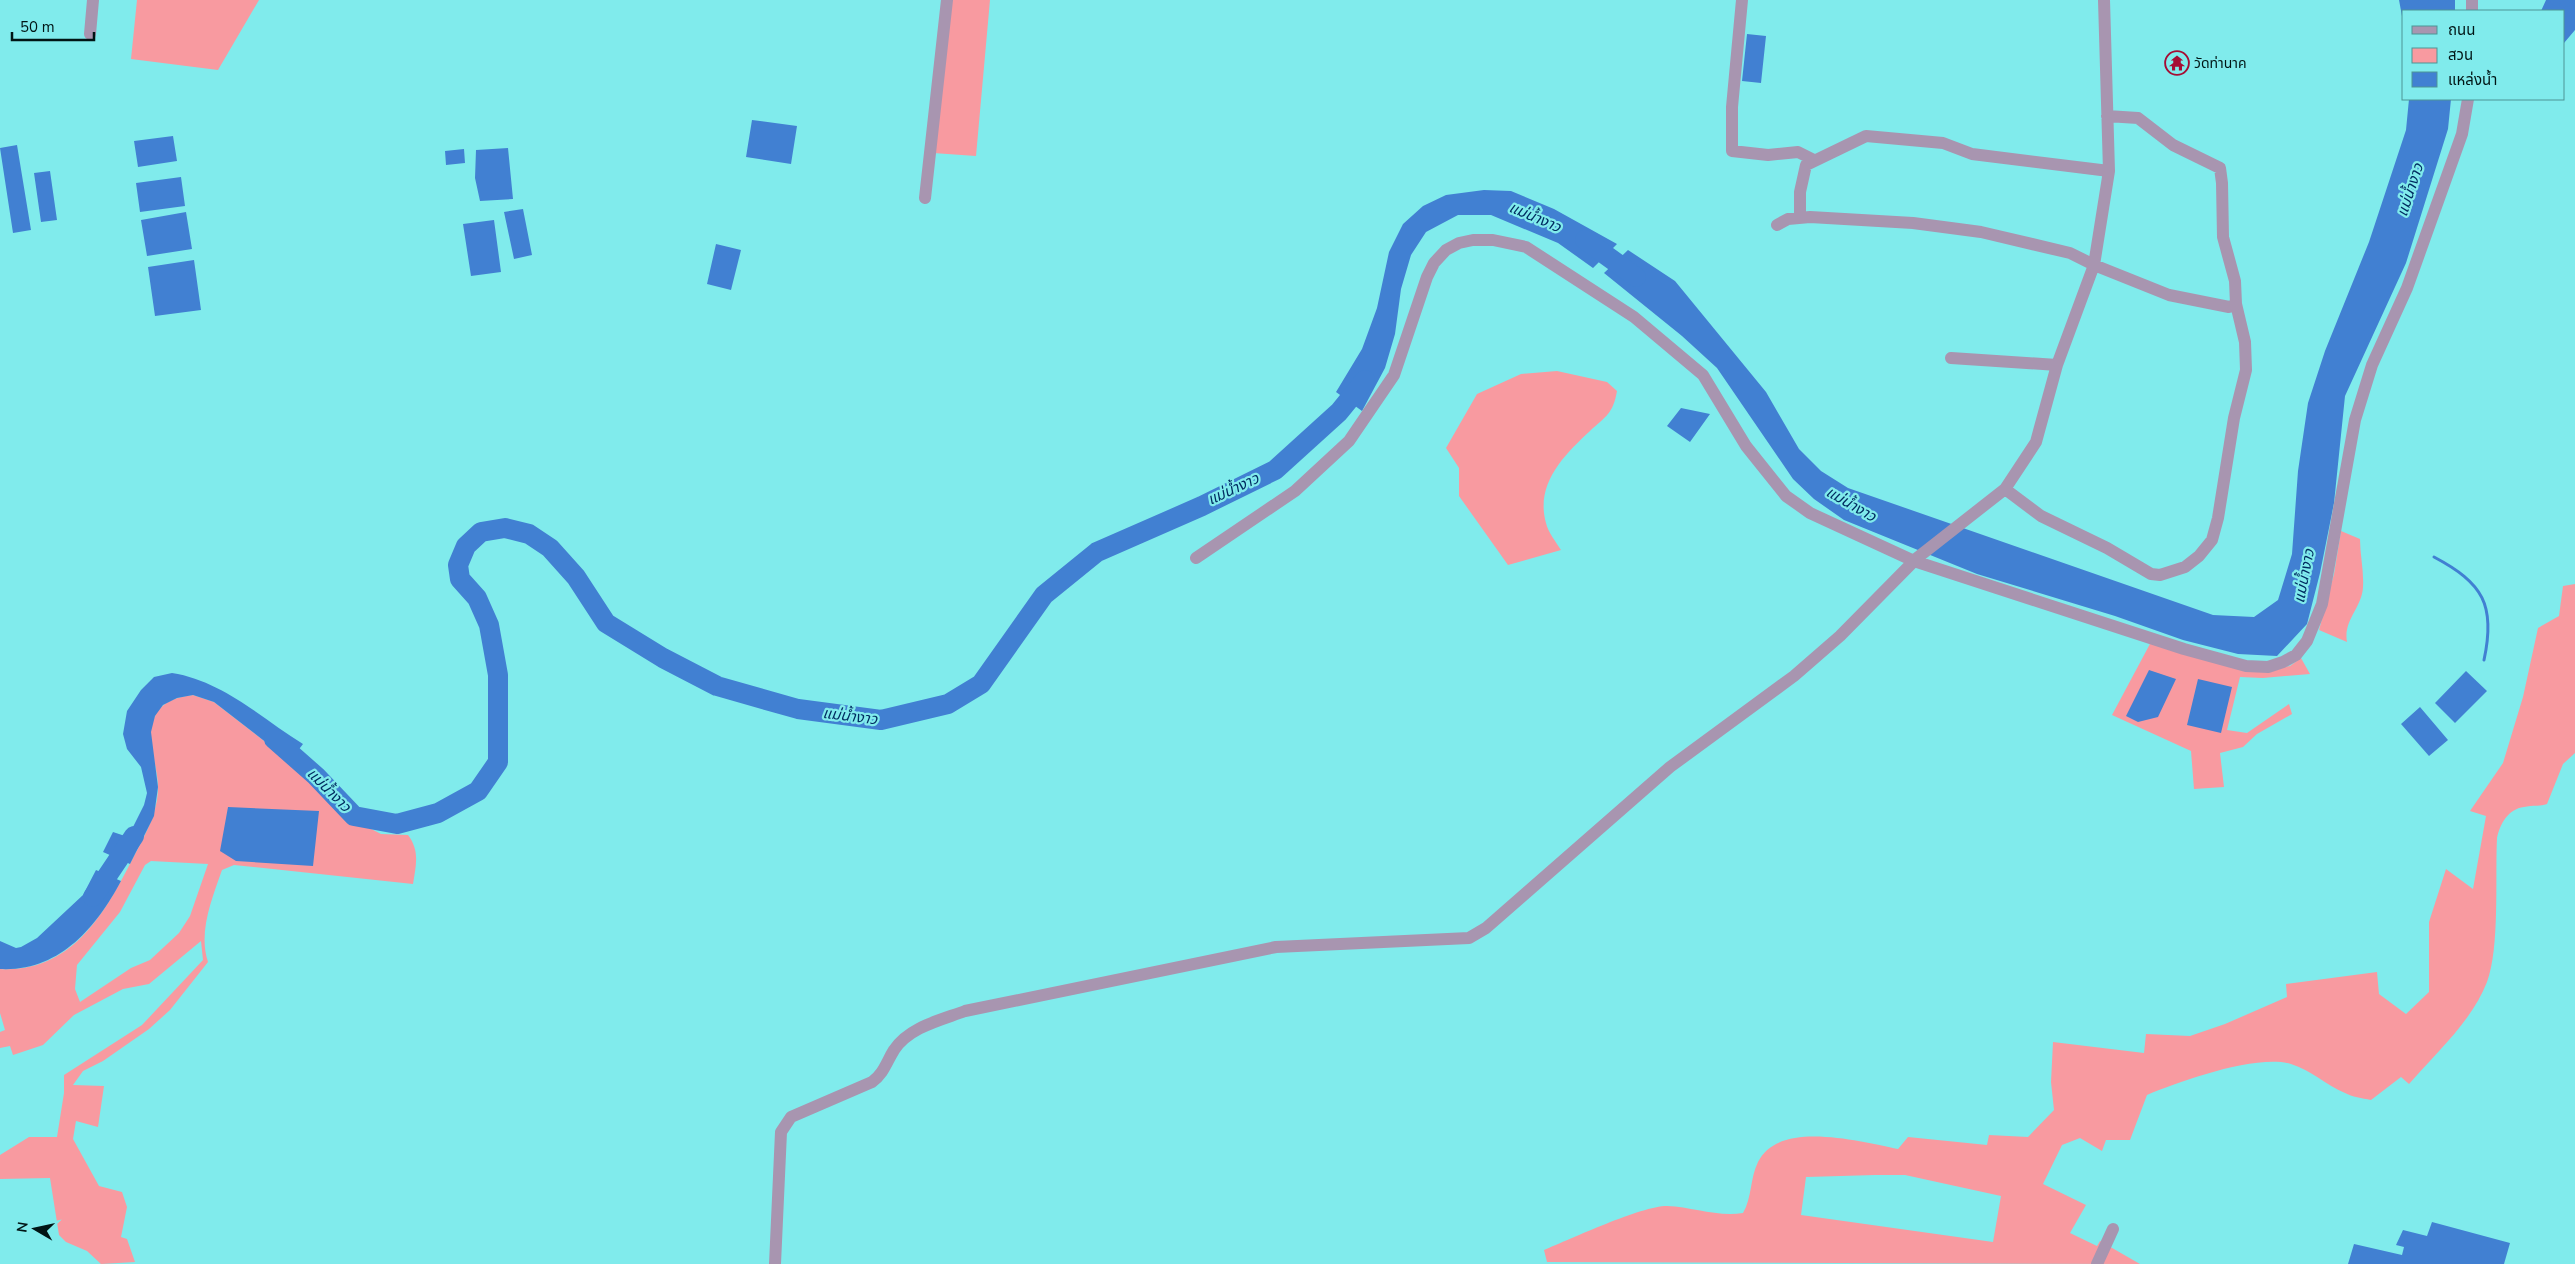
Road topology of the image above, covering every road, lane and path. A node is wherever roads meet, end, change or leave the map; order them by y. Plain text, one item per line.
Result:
1 (93, 0) edge
2 (947, 0) edge
3 (1742, 0) edge
4 (2104, 0) edge
5 (90, 34) dead end
6 (2468, 100) edge
7 (2107, 116) junction
8 (1814, 160) junction
9 (2109, 171) junction
10 (925, 198) dead end
11 (1800, 217) junction
12 (1777, 225) dead end
13 (2094, 265) junction
14 (2236, 304) junction
15 (1951, 358) dead end
16 (2057, 365) junction
17 (2005, 489) junction
18 (1196, 558) dead end
19 (1916, 560) junction
20 (2113, 1229) dead end
21 (775, 1264) edge
22 (2097, 1264) edge

1 - 5 street
2 - 10 street
3 - 8 street
4 - 7 street
6 - 19 street
7 - 9 street
7 - 14 street
8 - 9 street
8 - 11 street
9 - 13 street
11 - 12 street
11 - 13 street
13 - 14 street
13 - 16 street
14 - 17 street
15 - 16 street
16 - 17 street
17 - 19 street
18 - 19 street
19 - 21 street
20 - 22 street

